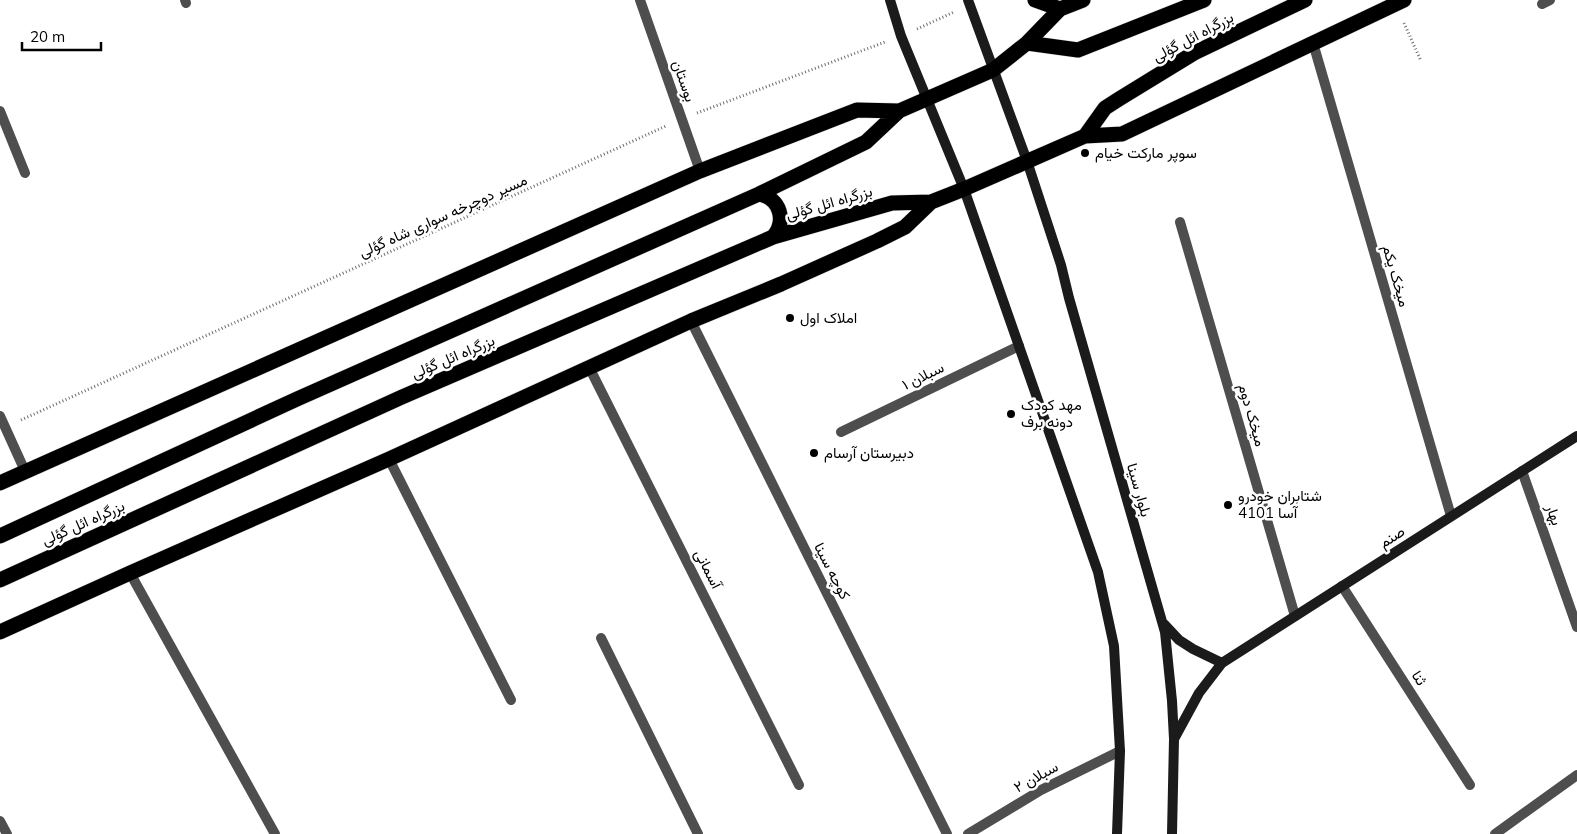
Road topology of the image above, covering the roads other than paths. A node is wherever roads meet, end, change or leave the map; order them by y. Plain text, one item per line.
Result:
1 (640, 0) edge
2 (890, 0) edge
3 (1035, 0) edge
4 (1083, 0) edge
5 (1204, 0) edge
6 (1305, 0) edge
7 (969, 2) edge
8 (1400, 2) edge
9 (1060, 9) junction
10 (1027, 43) junction
11 (1313, 44) junction
12 (993, 70) junction
13 (927, 98) junction
14 (0, 111) edge
15 (899, 111) junction
16 (1085, 136) junction
17 (1026, 161) junction
18 (700, 171) junction
19 (25, 173) dead end
20 (964, 189) junction
21 (759, 194) junction
22 (931, 202) junction
23 (1180, 222) dead end
24 (773, 237) junction
25 (691, 321) junction
26 (1019, 346) junction
27 (590, 367) junction
28 (0, 416) edge
29 (841, 432) dead end
30 (1577, 436) edge
31 (389, 459) junction
32 (25, 471) junction
33 (1522, 471) junction
34 (0, 483) edge
35 (1451, 516) junction
36 (0, 536) edge
37 (130, 573) junction
38 (0, 580) edge
39 (1342, 586) junction
40 (1295, 616) junction
41 (1161, 621) junction
42 (1577, 627) edge
43 (0, 632) edge
44 (601, 638) dead end
45 (1222, 663) junction
46 (511, 700) dead end
47 (1174, 740) junction
48 (1120, 751) junction
49 (1577, 775) edge
50 (799, 785) dead end
51 (1470, 785) dead end
52 (0, 821) edge
53 (7, 834) edge
54 (275, 834) edge
55 (698, 834) edge
56 (947, 834) edge
57 (968, 834) edge
58 (1117, 834) edge
59 (1172, 834) edge
60 (1495, 834) edge

1 - 18 street, بوستان
2 - 13 main road
3 - 9 highway
4 - 9 highway
5 - 10 highway, بزرگراه ائل گؤلی
6 - 16 highway, بزرگراه ائل گؤلی
7 - 12 main road, بلوار سینا
8 - 11 highway
9 - 10 highway
10 - 12 highway
11 - 16 highway
11 - 35 street, میخک یکم
12 - 13 highway
12 - 17 main road, بلوار سینا
13 - 15 highway
13 - 20 main road
14 - 19 street
15 - 18 highway
15 - 21 highway, بزرگراه ائل گؤلی
16 - 17 highway
17 - 20 highway
17 - 41 main road, بلوار سینا
18 - 32 highway
20 - 22 highway
20 - 26 main road
21 - 24 highway
21 - 36 highway, بزرگراه ائل گؤلی
22 - 24 highway, بزرگراه ائل گؤلی
22 - 25 highway
23 - 40 street, میخک دوم
24 - 38 highway, بزرگراه ائل گؤلی
25 - 27 highway
25 - 56 street, کوچه سینا
26 - 29 street, سبلان ۱
26 - 48 main road
27 - 31 highway
27 - 50 street, آسمانی
28 - 32 street
30 - 33 main road, صنم
31 - 37 highway
31 - 46 street
32 - 34 highway
33 - 35 main road, صنم
33 - 42 street, بهار
35 - 39 main road, صنم
37 - 43 highway
37 - 54 street
39 - 40 main road, صنم
39 - 51 street, ثنا
40 - 45 main road, صنم
41 - 45 main road
41 - 47 main road, بلوار سینا
44 - 55 street
45 - 47 main road, صنم
47 - 59 main road, بلوار سینا
48 - 57 street, سبلان ۲
48 - 58 main road
49 - 60 street
52 - 53 street

